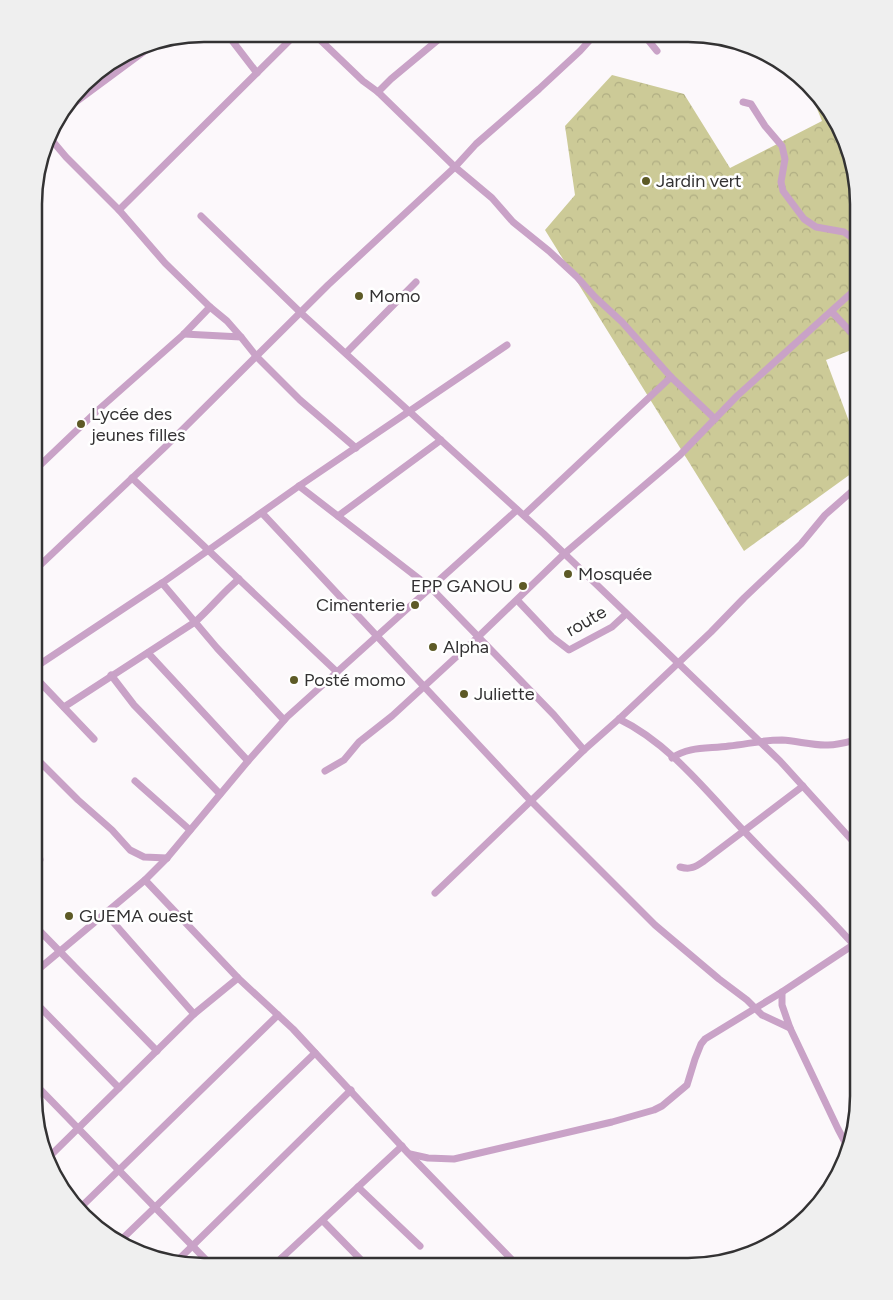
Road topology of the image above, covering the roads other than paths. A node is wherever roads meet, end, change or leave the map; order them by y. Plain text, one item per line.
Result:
1 (585, 42) edge
2 (650, 42) edge
3 (234, 43) edge
4 (286, 43) edge
5 (323, 43) edge
6 (435, 43) edge
7 (657, 51) dead end
8 (135, 58) edge
9 (257, 73) junction
10 (378, 92) junction
11 (88, 93) edge
12 (743, 102) dead end
13 (54, 144) edge
14 (455, 167) junction
15 (119, 210) junction
16 (201, 216) dead end
17 (850, 237) edge
18 (416, 282) dead end
19 (850, 295) edge
20 (210, 307) junction
21 (301, 312) junction
22 (832, 312) junction
23 (850, 331) edge
24 (184, 334) junction
25 (241, 337) junction
26 (507, 345) dead end
27 (346, 353) junction
28 (257, 357) junction
29 (671, 377) junction
30 (408, 411) junction
31 (715, 419) junction
32 (441, 440) junction
33 (356, 448) junction
34 (42, 463) edge
35 (132, 478) junction
36 (299, 486) junction
37 (850, 493) edge
38 (516, 510) junction
39 (262, 513) junction
40 (524, 515) junction
41 (338, 516) junction
42 (207, 551) junction
43 (564, 554) junction
44 (42, 562) edge
45 (240, 579) junction
46 (162, 584) junction
47 (431, 588) junction
48 (519, 602) dead end
49 (626, 614) junction
50 (195, 622) junction
51 (377, 636) junction
52 (479, 636) junction
53 (148, 653) junction
54 (42, 663) edge
55 (678, 664) junction
56 (337, 672) junction
57 (111, 675) junction
58 (42, 685) edge
59 (424, 686) junction
60 (64, 708) junction
61 (284, 720) junction
62 (619, 720) junction
63 (94, 739) dead end
64 (759, 741) junction
65 (850, 741) edge
66 (584, 750) junction
67 (672, 758) junction
68 (248, 760) junction
69 (42, 764) edge
70 (325, 771) dead end
71 (136, 780) dead end
72 (803, 786) junction
73 (220, 794) junction
74 (530, 800) junction
75 (190, 830) junction
76 (743, 830) junction
77 (850, 838) edge
78 (168, 858) junction
79 (680, 867) dead end
80 (146, 880) junction
81 (435, 893) dead end
82 (106, 914) junction
83 (42, 933) edge
84 (850, 936) edge
85 (850, 946) edge
86 (60, 952) junction
87 (42, 967) edge
88 (238, 978) junction
89 (782, 992) junction
90 (42, 1009) edge
91 (756, 1009) junction
92 (194, 1014) junction
93 (278, 1015) junction
94 (790, 1028) junction
95 (156, 1051) junction
96 (315, 1054) junction
97 (119, 1088) junction
98 (351, 1090) junction
99 (42, 1091) edge
100 (78, 1128) junction
101 (844, 1140) edge
102 (402, 1146) junction
103 (53, 1153) edge
104 (408, 1154) junction
105 (118, 1169) junction
106 (358, 1187) junction
107 (84, 1203) edge
108 (154, 1206) junction
109 (322, 1221) junction
110 (124, 1237) edge
111 (193, 1245) junction
112 (420, 1246) dead end
113 (182, 1256) edge
114 (205, 1258) edge
115 (282, 1258) edge
116 (359, 1258) edge
117 (510, 1258) edge

1 - 14 street
2 - 7 street
3 - 9 street
4 - 9 street
5 - 10 street
6 - 10 street
8 - 11 street
9 - 15 street
10 - 14 street
12 - 17 street
13 - 15 street
14 - 21 street
14 - 29 street
15 - 20 street
16 - 21 street
18 - 27 street
19 - 22 street
20 - 24 street
20 - 25 street
21 - 27 street
21 - 28 street
22 - 23 street
22 - 31 street
24 - 25 street
24 - 34 street
25 - 28 street
26 - 30 street
27 - 30 street
28 - 33 street
28 - 35 street
29 - 31 street
29 - 40 street
30 - 32 street
30 - 33 street
31 - 43 street
32 - 38 street
32 - 41 street
33 - 36 street
35 - 42 street
35 - 44 street
36 - 39 street
36 - 41 street
37 - 55 street
38 - 40 street
38 - 47 street
39 - 42 street
39 - 51 street
40 - 43 street
41 - 47 street
42 - 45 street
42 - 46 street
43 - 49 street
43 - 52 street
45 - 50 street
45 - 56 street
46 - 50 street
46 - 54 street
47 - 51 street
47 - 52 street
48 - 49 street, route
49 - 55 street
50 - 53 street
50 - 61 street
51 - 56 street
51 - 59 street
52 - 59 street
52 - 66 street
53 - 57 street
53 - 68 street
55 - 62 street
55 - 64 street
56 - 61 street
57 - 60 street
57 - 73 street
58 - 60 street
59 - 70 street
59 - 74 street
60 - 63 street
61 - 68 street
62 - 66 street
62 - 67 street
64 - 65 street
64 - 67 street
64 - 72 street
66 - 74 street
67 - 76 street
68 - 73 street
69 - 78 street
71 - 75 street
72 - 76 street
72 - 77 street
73 - 75 street
74 - 81 street
74 - 91 street
75 - 78 street
76 - 79 street
76 - 84 street
78 - 80 street
80 - 82 street
80 - 88 street
82 - 86 street
82 - 92 street
83 - 86 street
85 - 89 street
86 - 87 street
86 - 95 street
88 - 92 street
88 - 93 street
89 - 91 street
89 - 94 street
90 - 97 street
91 - 94 street
91 - 104 street
92 - 95 street
93 - 96 street
93 - 105 street
94 - 101 street
95 - 97 street
96 - 98 street
96 - 108 street
97 - 100 street
98 - 102 street
98 - 111 street
99 - 100 street
100 - 103 street
100 - 105 street
102 - 104 street
102 - 106 street
104 - 117 street
105 - 107 street
105 - 108 street
106 - 109 street
106 - 112 street
108 - 110 street
108 - 111 street
109 - 115 street
109 - 116 street
111 - 113 street
111 - 114 street

